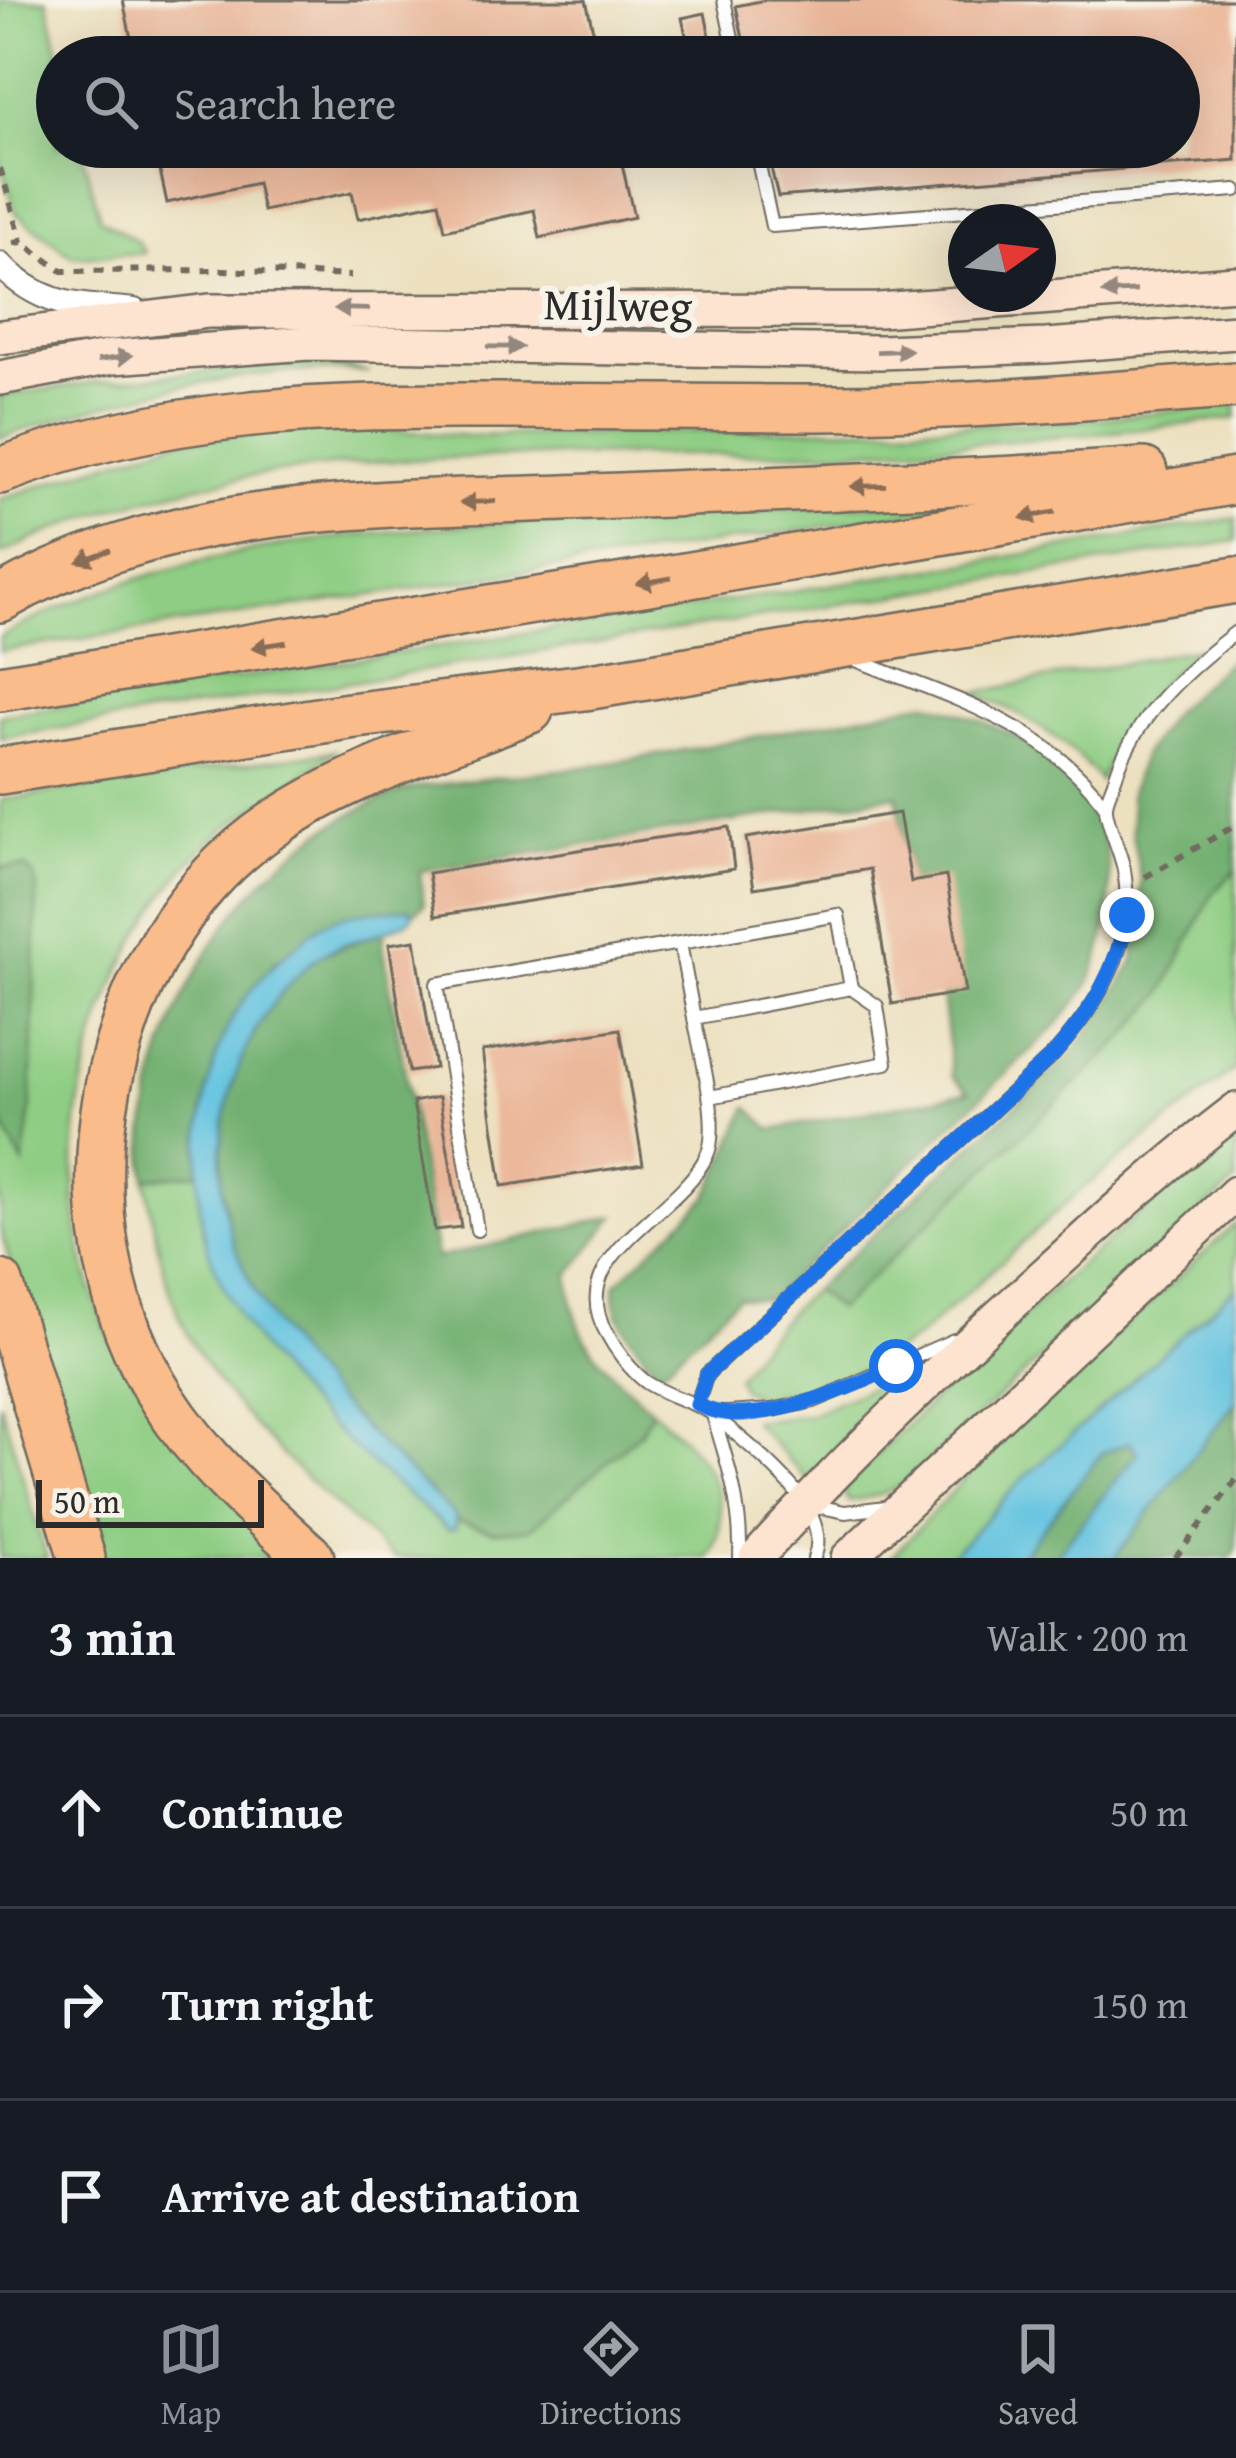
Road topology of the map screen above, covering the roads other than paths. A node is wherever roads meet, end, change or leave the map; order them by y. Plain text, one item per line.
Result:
1 (724, 0) edge
2 (732, 36) edge
3 (760, 168) edge
4 (1236, 190) edge
5 (0, 265) edge
6 (1236, 283) edge
7 (178, 315) junction
8 (1236, 332) edge
9 (0, 337) edge
10 (0, 378) edge
11 (1236, 385) edge
12 (1236, 467) edge
13 (0, 471) edge
14 (1236, 481) edge
15 (1236, 580) edge
16 (14, 591) edge
17 (1236, 632) edge
18 (828, 649) junction
19 (0, 688) edge
20 (585, 688) junction
21 (0, 771) edge
22 (1106, 807) junction
23 (680, 944) junction
24 (850, 988) junction
25 (694, 1018) junction
26 (710, 1097) junction
27 (1236, 1110) edge
28 (1236, 1193) edge
29 (477, 1230) dead end
30 (0, 1283) edge
31 (988, 1325) junction
32 (697, 1404) junction
33 (712, 1414) junction
34 (806, 1502) junction
35 (903, 1504) junction
36 (82, 1558) edge
37 (311, 1558) edge
38 (740, 1558) edge
39 (755, 1558) edge
40 (814, 1558) edge
41 (848, 1558) edge

1 - 2 lane
3 - 4 lane
5 - 7 street
6 -> 7 main road, Mijlweg
7 - 9 main road, Mijlweg
10 -> 8 main road, Mijlweg
11 - 13 highway
12 -> 16 highway
14 -> 19 highway
15 - 18 highway
17 - 22 lane
18 - 20 highway
18 - 22 lane
20 - 21 highway
20 - 37 highway
22 - 32 lane
23 - 24 lane
23 - 25 lane
23 - 29 lane
24 - 25 lane
24 - 26 lane
25 - 26 lane
26 - 32 lane
27 - 31 main road
28 - 35 main road
30 - 36 highway
31 - 33 lane
31 - 34 main road
32 - 33 lane
33 - 34 lane
33 - 38 lane
34 - 35 lane
34 - 39 main road
34 - 40 lane
35 - 41 main road

